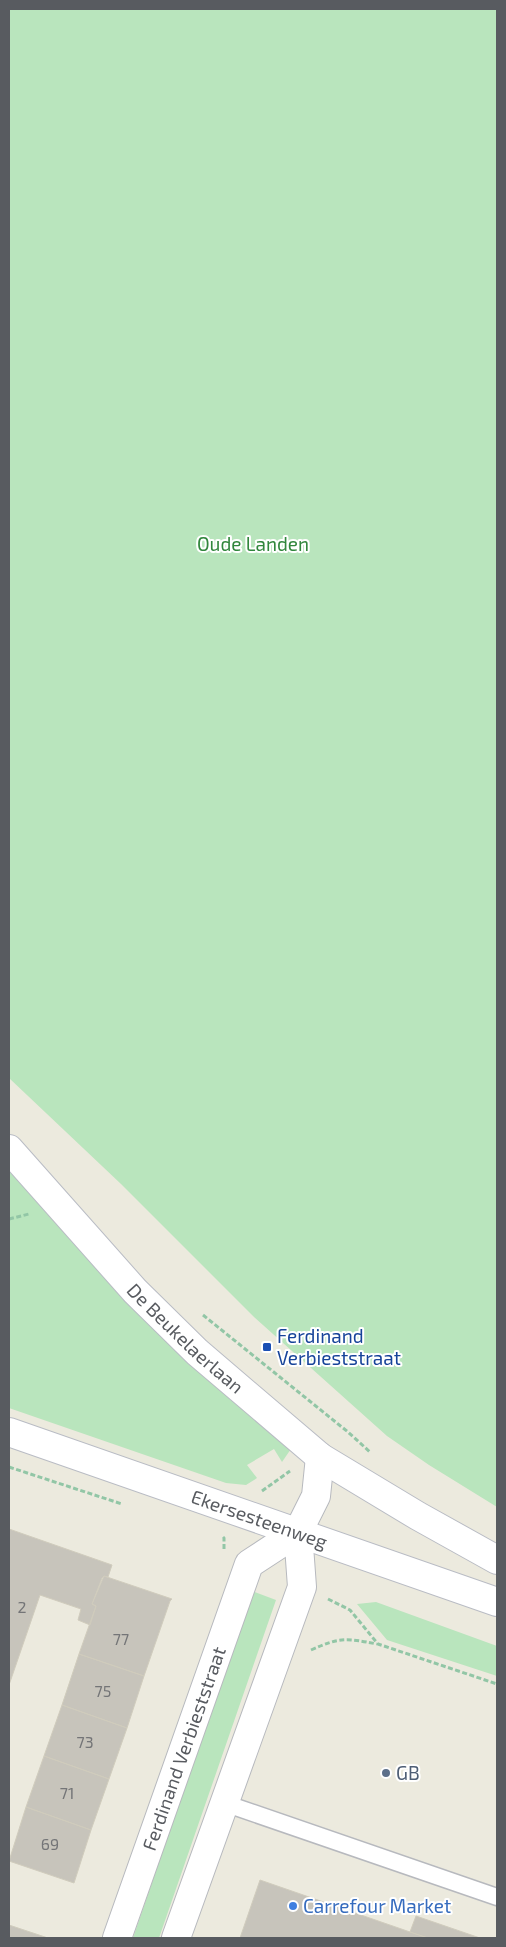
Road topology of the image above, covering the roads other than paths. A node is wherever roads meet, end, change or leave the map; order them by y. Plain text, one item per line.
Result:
1 (9, 1149) edge
2 (16, 1434) edge
3 (318, 1455) junction
4 (298, 1532) junction
5 (497, 1560) edge
6 (497, 1602) edge
7 (224, 1802) junction
8 (497, 1897) edge
9 (118, 1938) edge
10 (176, 1938) edge

1 - 3 main road, De Beukelaerlaan
2 - 4 main road, Ekersesteenweg
3 - 4 main road
3 - 5 main road
4 - 6 main road, Ekersesteenweg
4 - 7 main road
4 - 9 main road, Ferdinand Verbieststraat
7 - 8 lane
7 - 10 main road

